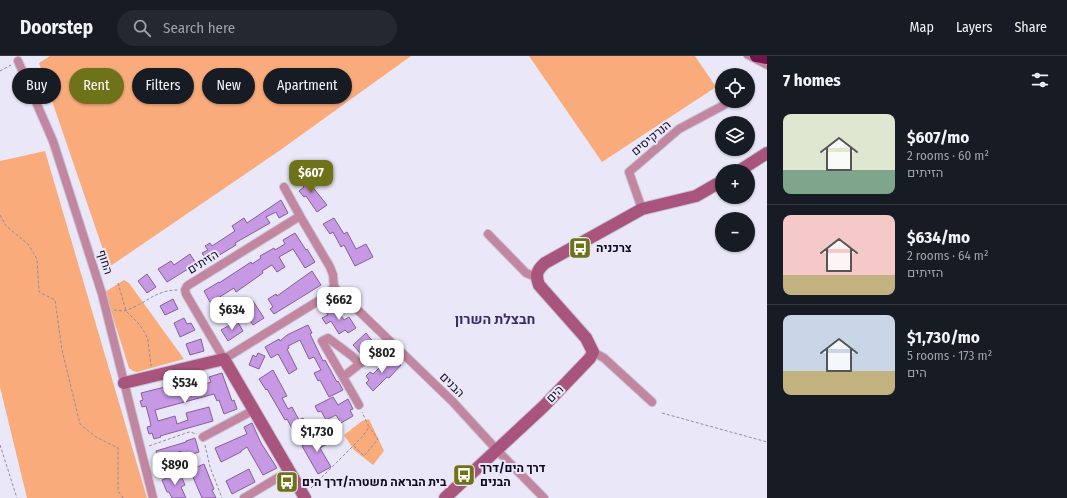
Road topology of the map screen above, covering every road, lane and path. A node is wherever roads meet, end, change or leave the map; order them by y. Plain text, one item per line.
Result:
1 (746, 56) edge
2 (756, 56) edge
3 (767, 58) edge
4 (18, 61) joint
5 (767, 67) edge
6 (0, 70) edge
7 (718, 108) edge
8 (767, 153) edge
9 (750, 164) edge
10 (715, 185) edge
11 (284, 187) dead end
12 (642, 209) junction
13 (0, 215) edge
14 (300, 216) junction
15 (488, 234) dead end
16 (536, 278) junction
17 (118, 283) dead end
18 (334, 287) junction
19 (185, 290) junction
20 (106, 309) junction
21 (126, 311) junction
22 (389, 341) junction
23 (593, 352) junction
24 (224, 359) junction
25 (360, 364) junction
26 (152, 376) junction
27 (343, 377) junction
28 (124, 383) junction
29 (652, 402) dead end
30 (359, 404) joint
31 (254, 410) junction
32 (662, 413) dead end
33 (369, 427) junction
34 (203, 438) junction
35 (767, 442) edge
36 (0, 445) edge
37 (353, 446) junction
38 (140, 449) junction
39 (496, 450) junction
40 (289, 471) junction
41 (304, 497) edge
42 (18, 498) edge
43 (123, 498) edge
44 (153, 498) edge
45 (222, 498) edge
46 (244, 498) edge
47 (445, 498) edge
48 (544, 498) edge

1 - 5 lane
2 - 3 highway
4 - 6 path
4 - 20 street, החוף
7 - 12 street, הנרקיסים
8 - 9 street
10 - 12 street
11 - 14 street
12 - 16 street
13 - 43 path
14 - 18 street
14 - 19 street, הזיתים
15 - 16 street
16 - 23 street
17 - 21 path
18 - 22 street, הבנים
18 - 24 street
19 - 21 path
19 - 24 street, הזיתים
20 - 21 path
20 - 28 street, החוף
21 - 26 path
22 - 25 street
22 - 39 street, הבנים
23 - 29 street
23 - 39 street, הים
24 - 26 street
24 - 31 street
25 - 27 street
25 - 27 street
26 - 28 street
27 - 30 street
28 - 38 street, החוף
30 - 33 path
31 - 34 street
31 - 40 street
32 - 35 path
33 - 37 path
33 - 37 path
34 - 38 path
34 - 45 path
36 - 42 path
37 - 41 path
38 - 44 street, החוף
39 - 47 street, הים
39 - 48 street, הבנים
40 - 41 street
40 - 46 street

